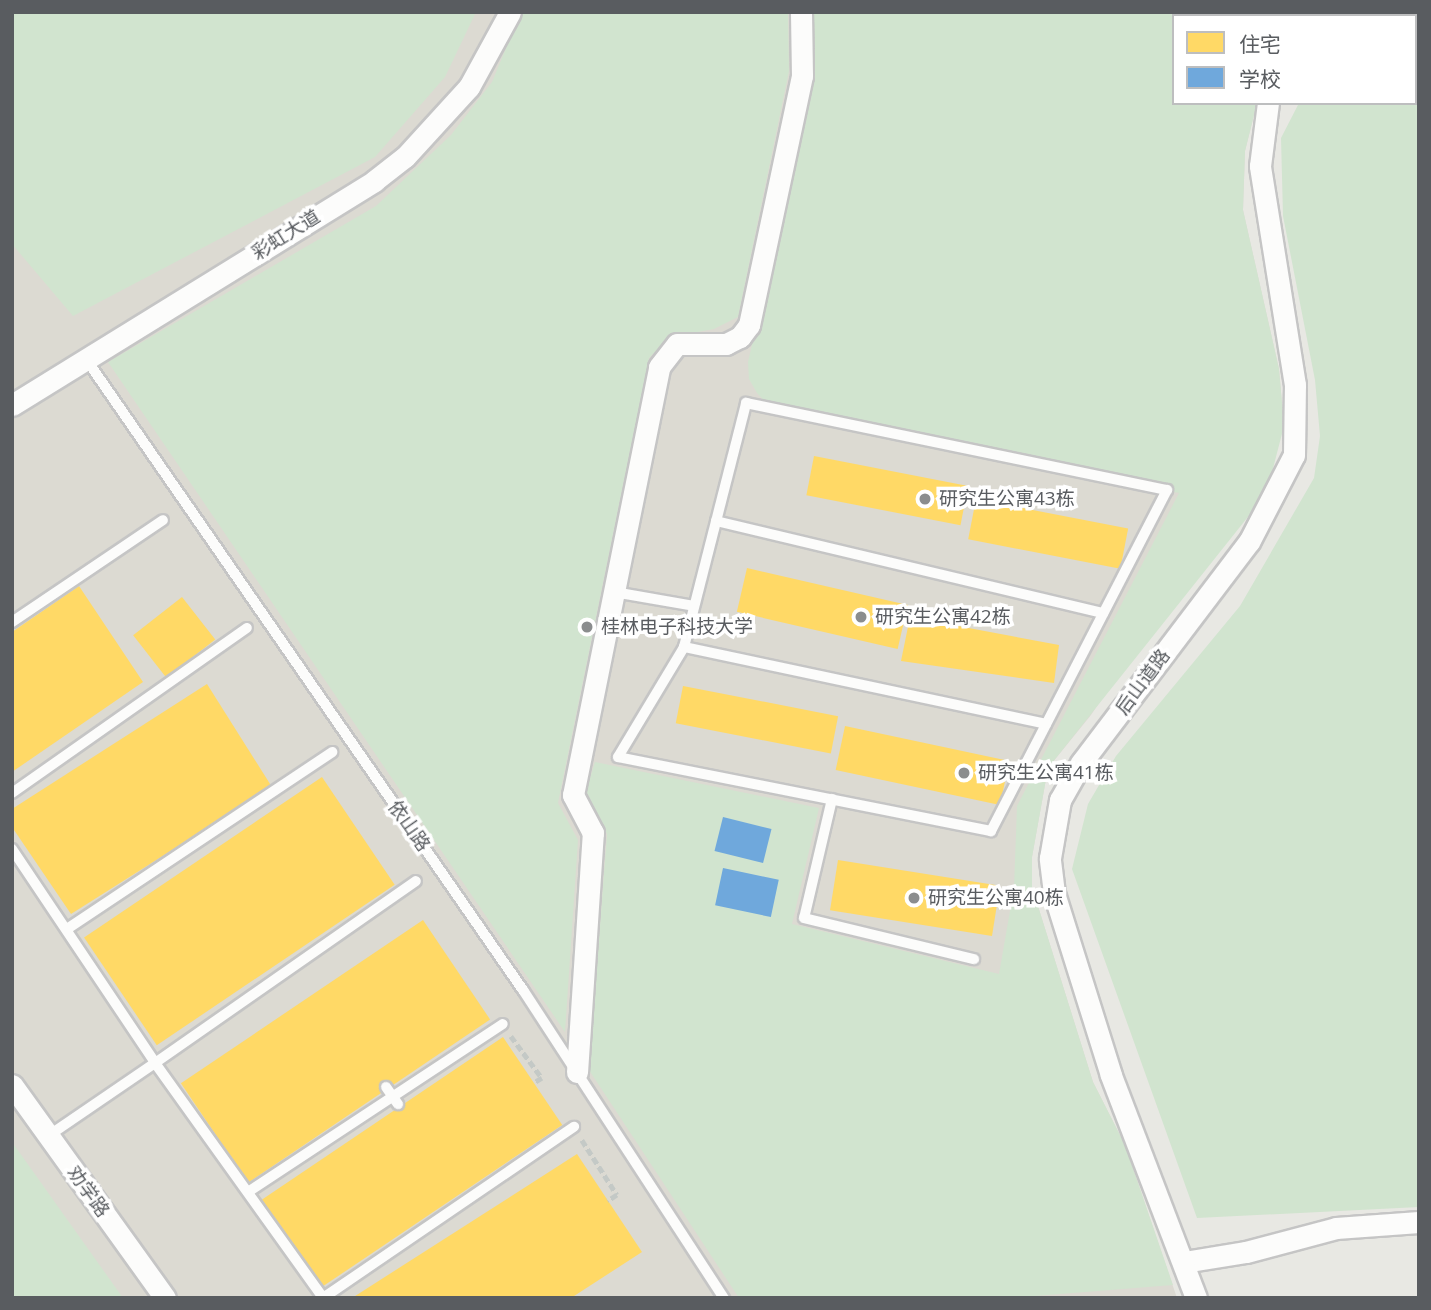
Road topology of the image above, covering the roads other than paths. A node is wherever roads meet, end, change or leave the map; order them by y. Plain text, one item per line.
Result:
1 (509, 12) edge
2 (801, 12) edge
3 (1268, 105) edge
4 (86, 359) junction
5 (12, 405) edge
6 (163, 520) dead end
7 (716, 521) junction
8 (614, 592) junction
9 (694, 606) junction
10 (1104, 613) junction
11 (12, 622) edge
12 (247, 628) dead end
13 (684, 647) junction
14 (1046, 724) junction
15 (332, 752) dead end
16 (12, 793) edge
17 (832, 799) junction
18 (12, 849) edge
19 (416, 881) dead end
20 (67, 929) junction
21 (974, 959) dead end
22 (503, 1024) road end
23 (155, 1063) junction
24 (577, 1072) junction
25 (12, 1085) edge
26 (574, 1127) road end
27 (48, 1136) junction
28 (248, 1192) junction
29 (1419, 1222) edge
30 (1184, 1262) junction
31 (164, 1298) edge
32 (323, 1298) edge
33 (724, 1298) edge
34 (1196, 1298) edge

1 - 4 street, 彩虹大道
2 - 8 street
3 - 30 street, 后山道路
4 - 5 street, 彩虹大道
4 - 24 lane, 依山路
6 - 11 lane
7 - 9 lane
7 - 10 lane
7 - 10 lane
8 - 9 lane
8 - 24 street
9 - 13 lane
10 - 14 lane
12 - 16 lane
13 - 14 lane
13 - 17 lane
14 - 17 lane
15 - 20 lane
17 - 21 lane
18 - 20 lane
19 - 23 lane
20 - 23 lane
22 - 28 lane
23 - 27 lane
23 - 28 lane
24 - 33 lane, 依山路
25 - 27 street, 劝学路
26 - 32 lane
27 - 31 street, 劝学路
28 - 32 lane
29 - 30 street
30 - 34 street, 后山道路

